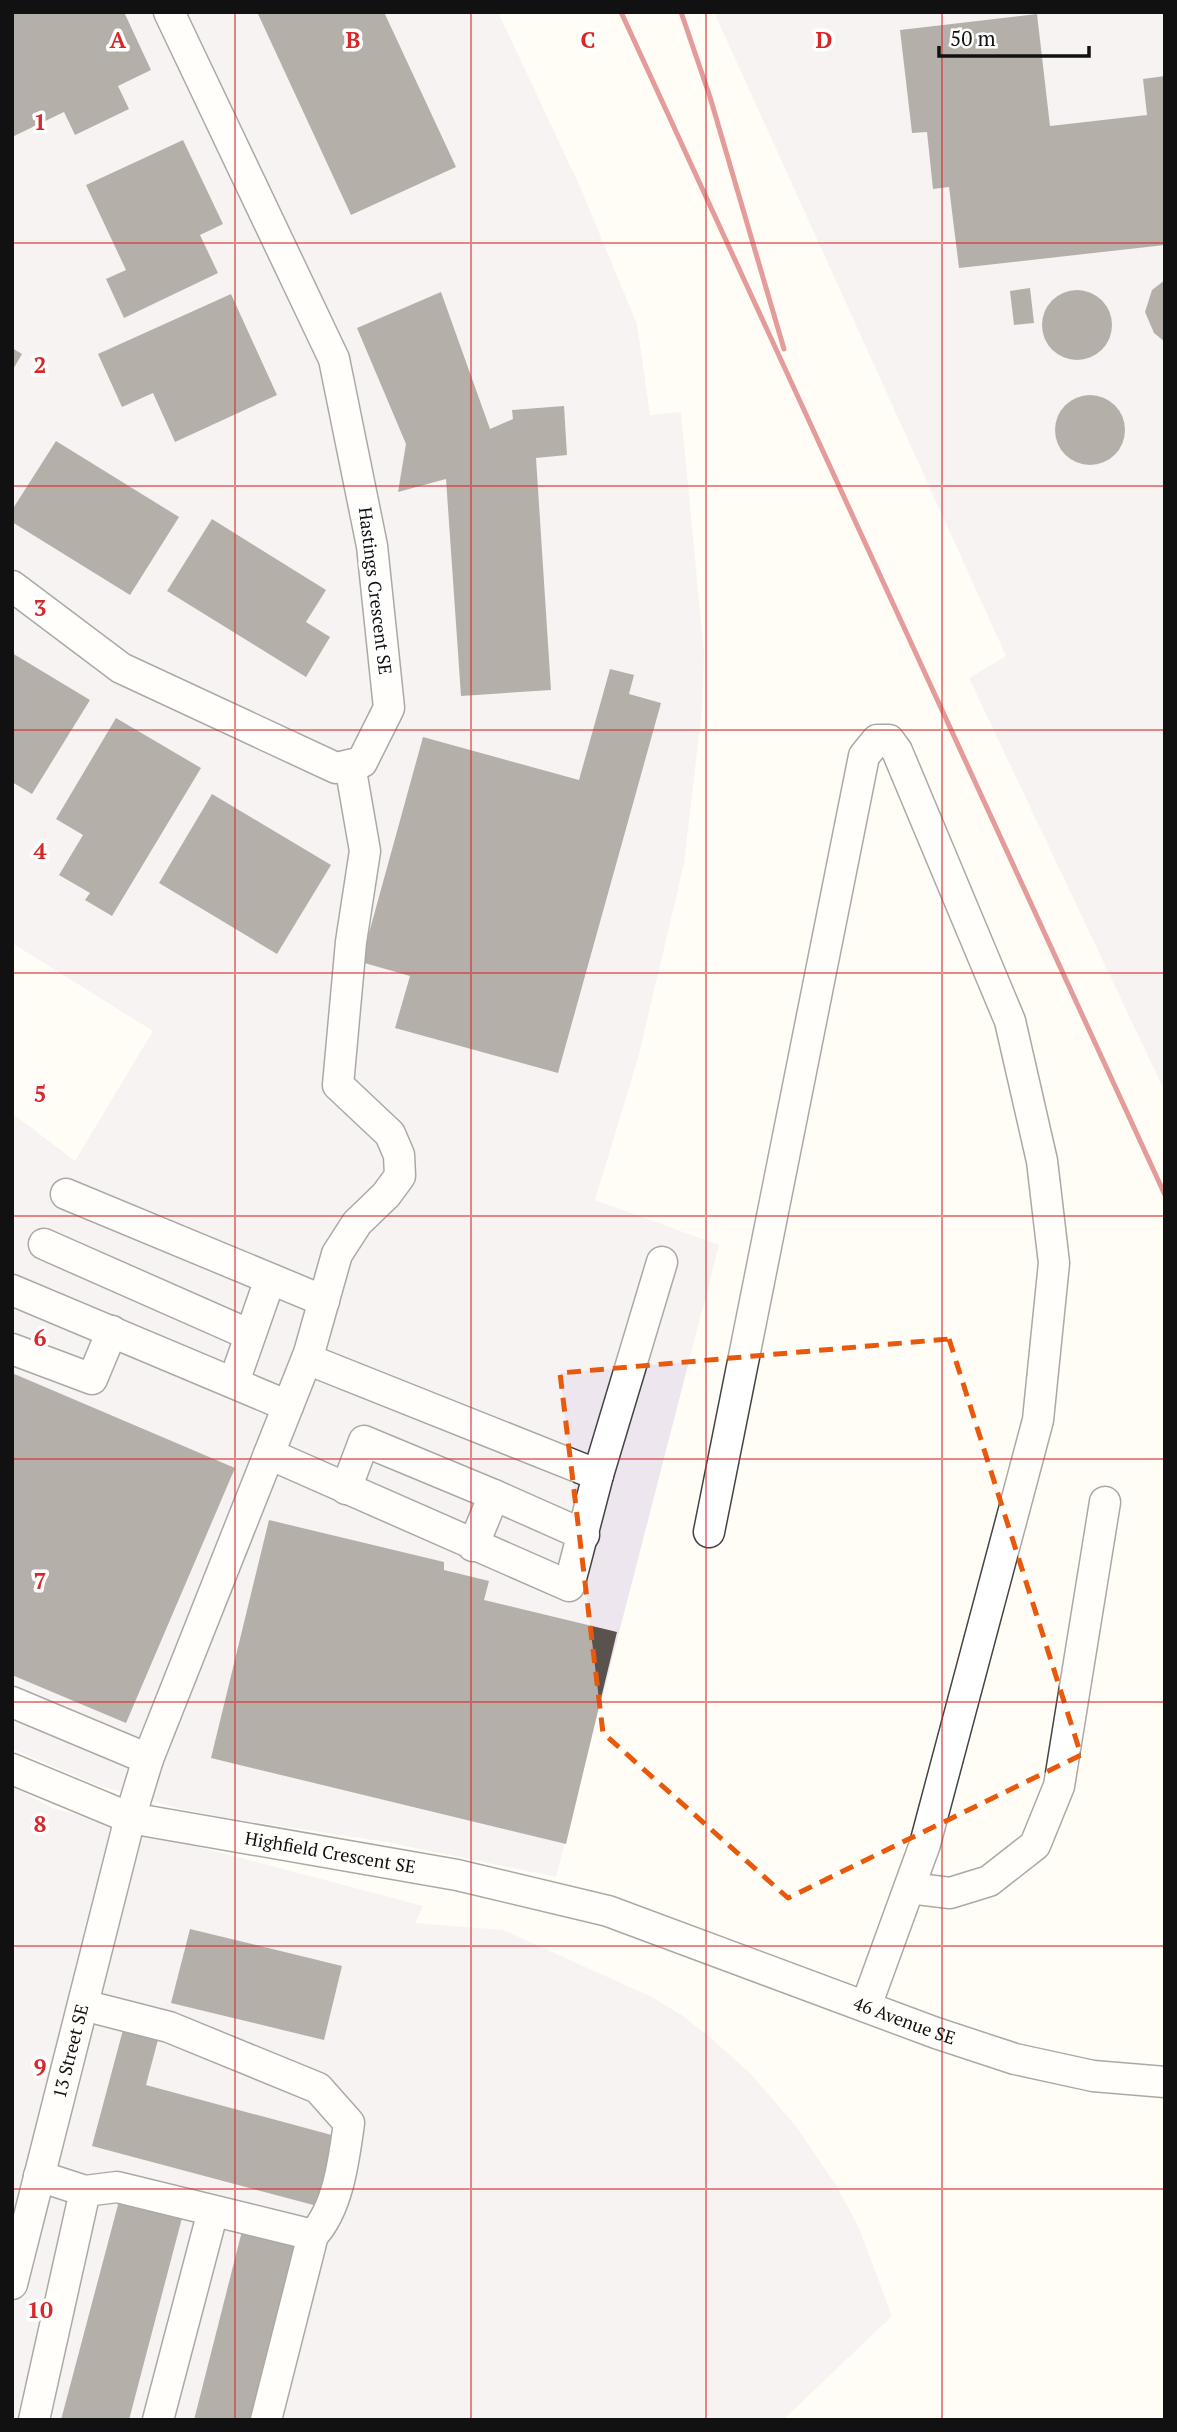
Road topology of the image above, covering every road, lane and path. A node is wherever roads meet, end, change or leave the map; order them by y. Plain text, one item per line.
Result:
1 (169, 12) edge
2 (12, 586) edge
3 (350, 765) junction
4 (66, 1194) dead end
5 (44, 1244) dead end
6 (662, 1262) dead end
7 (270, 1279) junction
8 (12, 1290) edge
9 (324, 1301) junction
10 (112, 1331) junction
11 (250, 1335) junction
12 (12, 1349) edge
13 (307, 1359) junction
14 (234, 1382) junction
15 (288, 1406) junction
16 (269, 1454) junction
17 (598, 1475) junction
18 (346, 1489) junction
19 (494, 1495) junction
20 (1105, 1502) dead end
21 (709, 1532) dead end
22 (584, 1535) junction
23 (473, 1546) junction
24 (12, 1702) edge
25 (148, 1759) junction
26 (12, 1769) edge
27 (130, 1818) junction
28 (909, 1888) junction
29 (651, 1927) joint
30 (83, 2005) junction
31 (866, 2006) junction
32 (1165, 2082) edge
33 (40, 2176) junction
34 (86, 2191) junction
35 (213, 2211) junction
36 (313, 2235) junction
37 (12, 2284) edge
38 (34, 2420) edge
39 (158, 2420) edge
40 (266, 2420) edge

1 - 3 street, Hastings Crescent SE
2 - 3 street
3 - 9 street, 13 Street SE
4 - 7 street
5 - 11 street
6 - 17 street
7 - 9 street
7 - 11 street
8 - 10 street
9 - 13 street, 13 Street SE
10 - 12 street
10 - 14 street
11 - 14 street
13 - 15 street, 13 Street SE
13 - 17 street
14 - 15 street
15 - 16 street, 13 Street SE
16 - 18 street
16 - 25 street, 13 Street SE
17 - 22 street
18 - 19 street
18 - 23 street
19 - 22 street
19 - 23 street
20 - 28 street
21 - 28 street
22 - 23 street
24 - 25 street
25 - 27 street, 13 Street SE
26 - 27 street, Highfield Crescent SE
27 - 29 street, Highfield Crescent SE
27 - 30 street, 13 Street SE
28 - 31 street
29 - 31 street, 46 Avenue SE
30 - 33 street, 13 Street SE
30 - 36 street
31 - 32 street, 46 Avenue SE
33 - 34 street
33 - 37 street, 13 Street SE
34 - 35 street
34 - 38 street
35 - 36 street
35 - 39 street
36 - 40 street

